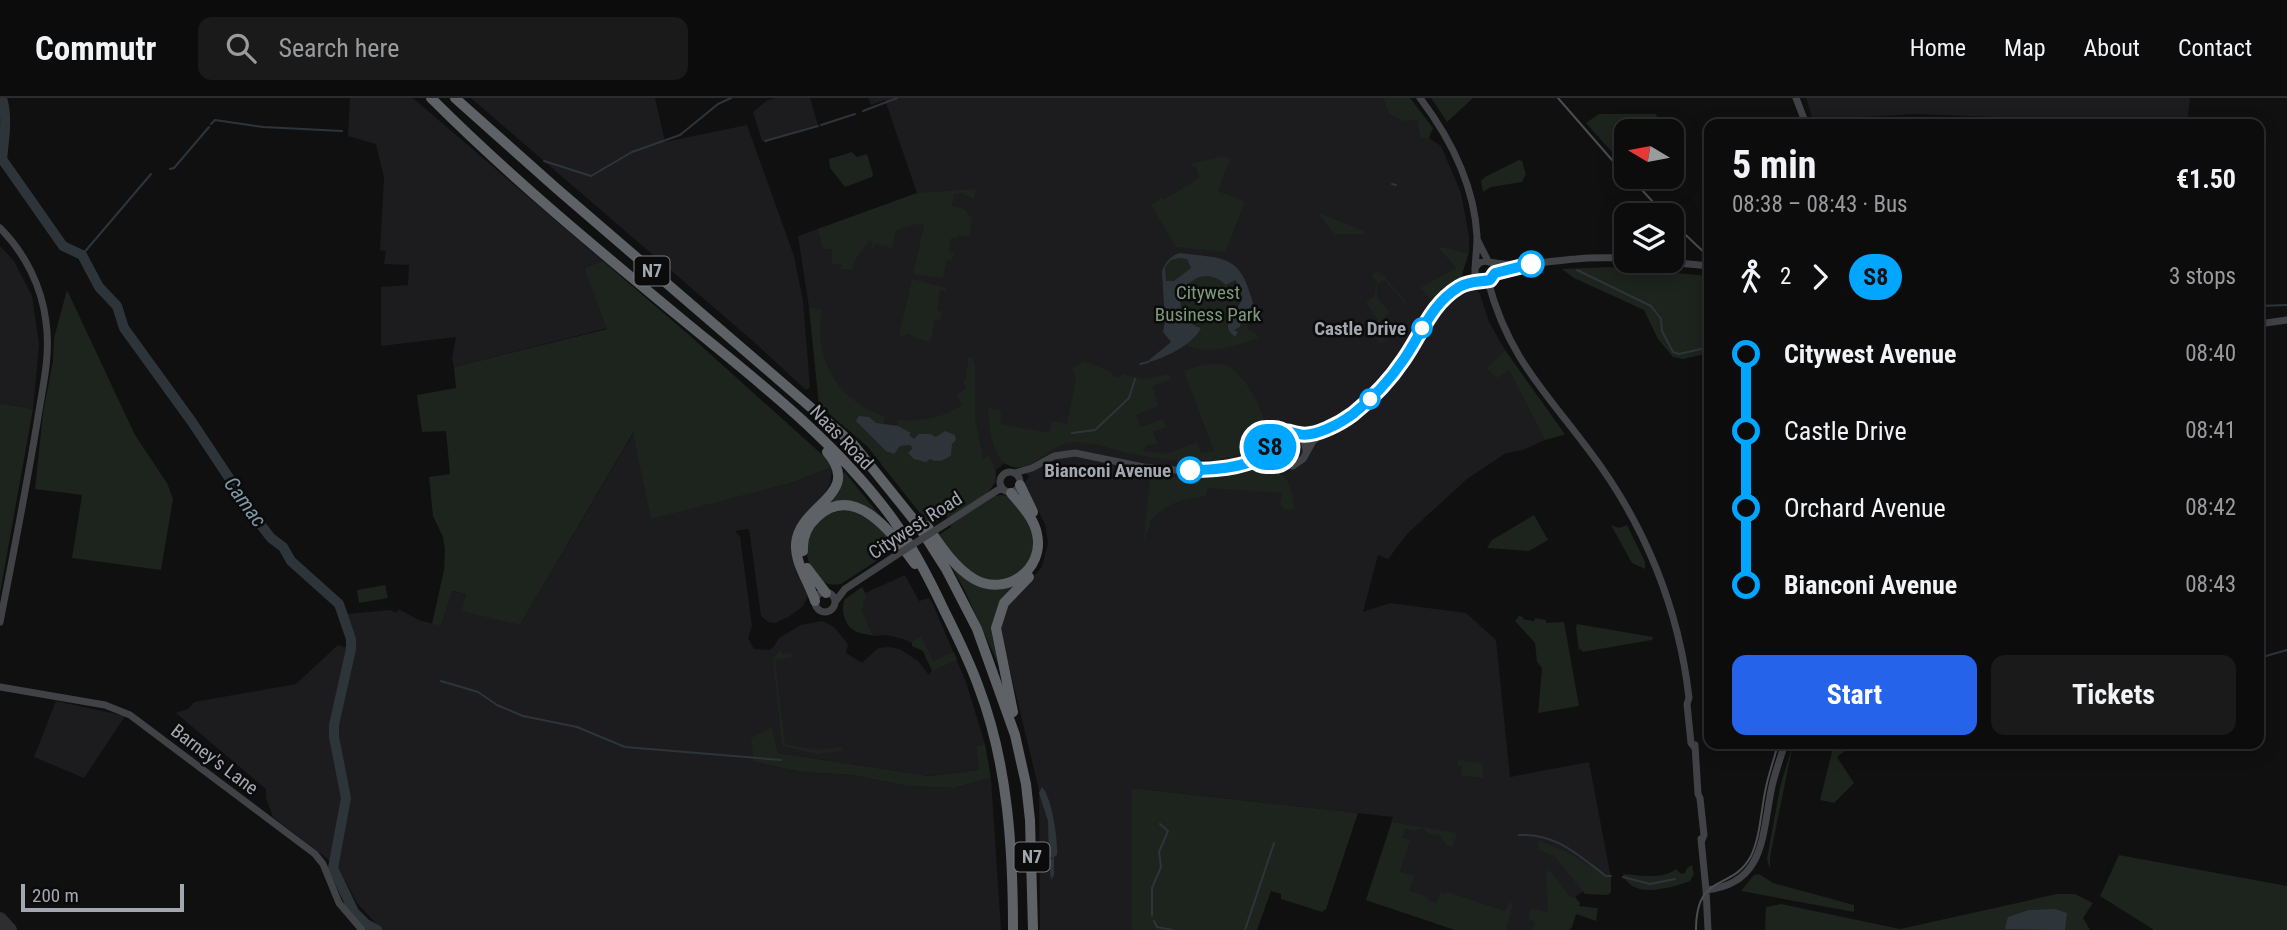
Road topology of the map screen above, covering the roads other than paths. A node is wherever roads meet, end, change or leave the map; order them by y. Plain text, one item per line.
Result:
1 (429, 98) edge
2 (454, 98) edge
3 (1420, 98) edge
4 (1796, 98) edge
5 (1803, 119) edge
6 (0, 228) edge
7 (1477, 239) junction
8 (1614, 258) edge
9 (1490, 263) junction
10 (1684, 264) edge
11 (1521, 265) junction
12 (1704, 265) edge
13 (1475, 269) junction
14 (1495, 273) junction
15 (1485, 281) junction
16 (1462, 285) junction
17 (2287, 320) edge
18 (2264, 323) edge
19 (742, 366) junction
20 (1332, 428) junction
21 (1300, 435) junction
22 (852, 443) junction
23 (1270, 446) junction
24 (1306, 451) junction
25 (1253, 462) junction
26 (1277, 463) junction
27 (1018, 479) junction
28 (1006, 491) junction
29 (845, 589) junction
30 (827, 593) junction
31 (815, 601) junction
32 (835, 602) junction
33 (0, 622) edge
34 (954, 630) junction
35 (0, 687) edge
36 (1784, 749) edge
37 (1026, 784) junction
38 (1706, 890) junction
39 (362, 930) edge
40 (1011, 930) edge
41 (1033, 930) edge
42 (1708, 930) edge

1 - 19 highway, Naas Road / N7
2 - 22 highway, Naas Road / N7
3 - 7 street
4 - 5 street
6 - 33 street
7 - 9 street
7 - 13 street
8 - 11 street
9 - 11 street
9 - 13 street
9 - 14 street
10 - 12 street
11 - 14 street
13 - 15 street
13 - 16 street
14 - 15 street
15 - 16 street
15 - 38 street
16 - 20 street
17 - 18 street
19 - 31 highway, N7
19 - 34 highway, Naas Road / N7
20 - 21 street
20 - 24 street
21 - 23 street
21 - 24 street
22 - 28 highway, N7
22 - 37 highway, Naas Road / N7
23 - 25 street
23 - 26 street
24 - 26 street
25 - 26 street
25 - 27 street
27 - 28 street
27 - 28 street
27 - 37 highway, N7
28 - 29 street, Citywest Road, bridge
29 - 30 street, Citywest Road
29 - 32 street, Citywest Road
30 - 31 street
30 - 32 street
30 - 34 highway, N7
31 - 32 street
34 - 40 highway, Naas Road / N7
35 - 39 street, Barney's Lane
36 - 38 street
37 - 41 highway, Naas Road / N7
38 - 42 street

